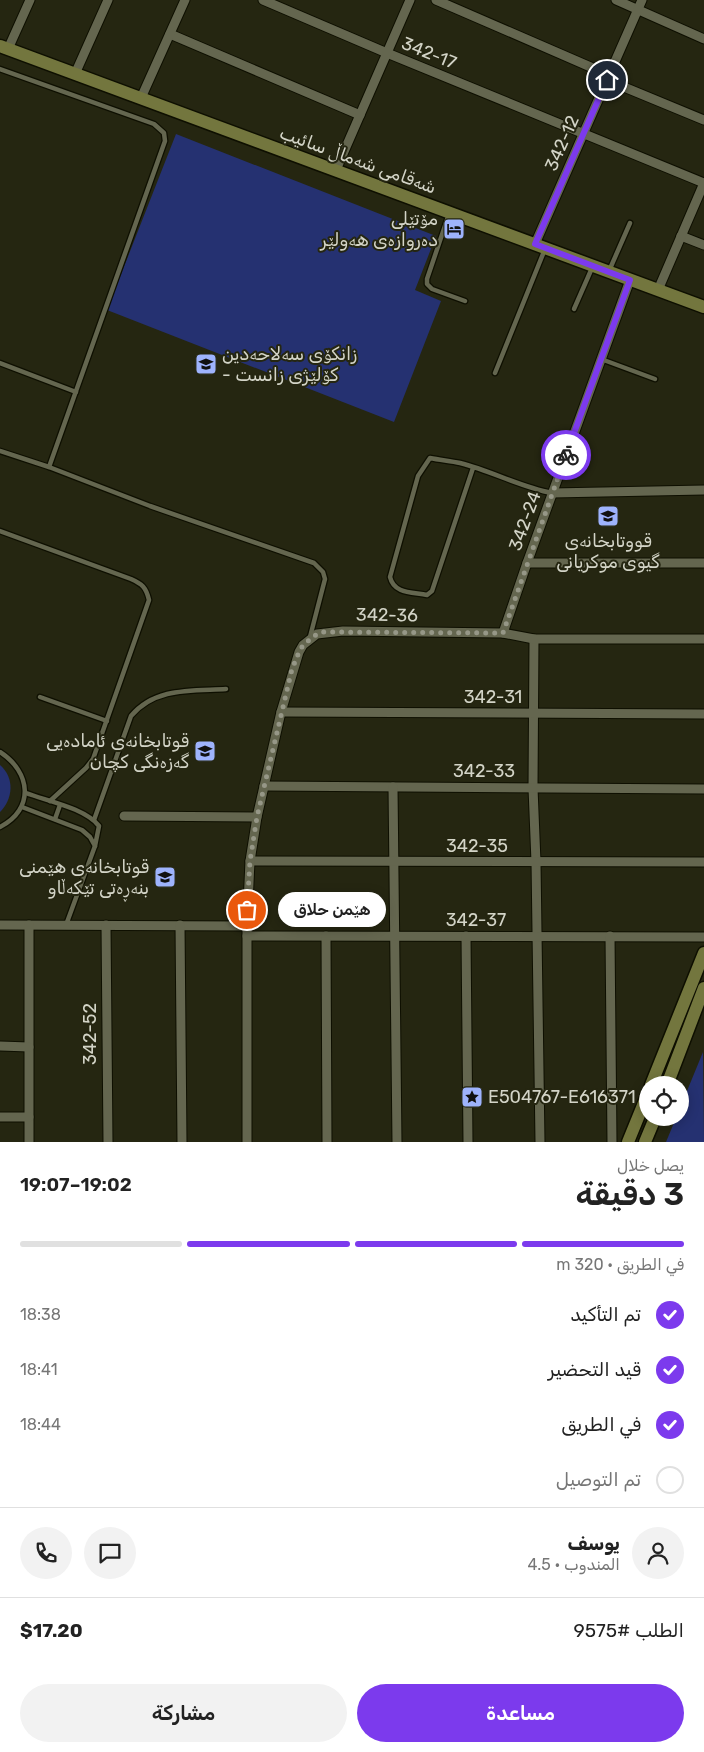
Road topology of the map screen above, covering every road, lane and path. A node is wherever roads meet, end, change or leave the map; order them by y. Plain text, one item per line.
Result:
1 (30, 0) edge
2 (108, 0) edge
3 (185, 0) edge
4 (263, 0) edge
5 (410, 0) edge
6 (436, 0) edge
7 (616, 0) edge
8 (642, 0) edge
9 (638, 10) junction
10 (170, 34) junction
11 (704, 39) edge
12 (4, 47) edge
13 (387, 53) junction
14 (0, 69) edge
15 (76, 74) junction
16 (608, 77) junction
17 (141, 98) junction
18 (360, 115) junction
19 (704, 120) edge
20 (583, 134) junction
21 (336, 170) junction
22 (704, 183) edge
23 (449, 212) junction
24 (630, 223) dead end
25 (681, 236) junction
26 (704, 245) edge
27 (540, 246) junction
28 (592, 267) junction
29 (608, 272) junction
30 (630, 280) junction
31 (658, 290) junction
32 (465, 301) dead end
33 (704, 307) edge
34 (574, 309) dead end
35 (601, 359) junction
36 (0, 363) edge
37 (496, 373) dead end
38 (655, 379) dead end
39 (76, 392) junction
40 (0, 452) edge
41 (49, 467) junction
42 (473, 468) junction
43 (704, 490) edge
44 (552, 493) junction
45 (0, 531) edge
46 (527, 563) junction
47 (704, 563) edge
48 (503, 633) junction
49 (310, 639) junction
50 (534, 639) junction
51 (704, 639) edge
52 (226, 689) dead end
53 (40, 697) dead end
54 (281, 712) junction
55 (535, 713) junction
56 (704, 714) edge
57 (107, 722) junction
58 (0, 752) edge
59 (264, 786) junction
60 (393, 787) junction
61 (533, 788) junction
62 (704, 789) edge
63 (26, 793) junction
64 (50, 801) junction
65 (60, 805) junction
66 (22, 807) junction
67 (124, 816) dead end
68 (257, 817) junction
69 (55, 819) junction
70 (94, 820) junction
71 (0, 827) edge
72 (95, 846) junction
73 (250, 861) junction
74 (394, 862) junction
75 (536, 862) junction
76 (704, 862) edge
77 (0, 925) edge
78 (29, 925) junction
79 (66, 925) junction
80 (106, 925) junction
81 (180, 925) junction
82 (247, 926) junction
83 (247, 936) junction
84 (326, 936) junction
85 (395, 936) junction
86 (466, 936) junction
87 (537, 936) junction
88 (610, 936) junction
89 (704, 937) edge
90 (704, 953) edge
91 (704, 988) edge
92 (676, 1023) junction
93 (689, 1028) junction
94 (0, 1046) edge
95 (29, 1047) junction
96 (655, 1076) edge
97 (670, 1076) edge
98 (639, 1115) edge
99 (0, 1116) edge
100 (29, 1117) junction
101 (652, 1126) edge
102 (29, 1142) edge
103 (108, 1142) edge
104 (182, 1142) edge
105 (247, 1142) edge
106 (327, 1142) edge
107 (398, 1142) edge
108 (468, 1142) edge
109 (540, 1142) edge
110 (612, 1142) edge
111 (628, 1142) edge
112 (645, 1142) edge

1 - 12 street
2 - 15 street
3 - 10 street
4 - 13 street, 342-17
5 - 13 street
6 - 16 street
7 - 9 street
8 - 9 street, 342-12
9 - 11 street
9 - 16 street, 342-12
10 - 17 street
10 - 18 street
12 - 15 street, شەقامی شەماڵ سائیب
13 - 18 street
13 - 20 street, 342-17
14 - 39 lane
15 - 17 street, شەقامی شەماڵ سائیب
16 - 19 street
16 - 20 street, 342-12
17 - 21 street, شەقامی شەماڵ سائیب
18 - 21 street
20 - 22 street, 342-17
20 - 27 street, 342-12
21 - 23 street, شەقامی شەماڵ سائیب
22 - 25 street
23 - 27 street, شەقامی شەماڵ سائیب
23 - 32 lane
24 - 29 lane
25 - 26 street
25 - 31 street
27 - 28 street, شەقامی شەماڵ سائیب
27 - 37 lane
28 - 29 street, شەقامی شەماڵ سائیب
28 - 34 lane
29 - 30 street, شەقامی شەماڵ سائیب
30 - 31 street, شەقامی شەماڵ سائیب
30 - 35 street, 342-24
31 - 33 street, شەقامی شەماڵ سائیب
35 - 38 lane
35 - 44 street, 342-24
36 - 39 lane
39 - 41 lane
40 - 41 lane
41 - 49 lane
42 - 42 lane
42 - 44 lane
43 - 44 street
44 - 46 street, 342-24
45 - 57 lane
46 - 47 street
46 - 48 street, 342-24
48 - 49 street, 342-36
48 - 50 street, 342-36
49 - 54 street
50 - 51 street, 342-36
50 - 55 street
52 - 70 lane
53 - 57 lane
54 - 55 street, 342-31
54 - 59 street
55 - 56 street, 342-31
55 - 61 street
57 - 64 lane
58 - 63 lane
59 - 60 street, 342-33
59 - 68 street
60 - 61 street, 342-33
60 - 74 street
61 - 62 street, 342-33
61 - 75 street
63 - 64 lane
63 - 66 lane
64 - 65 lane
65 - 69 lane
65 - 70 lane
66 - 69 lane
66 - 71 lane
67 - 68 street
68 - 73 street
69 - 72 lane
70 - 72 lane
72 - 79 lane
73 - 74 street, 342-35
73 - 82 street
74 - 75 street, 342-35
74 - 85 street
75 - 76 street, 342-35
75 - 87 street
77 - 78 street
78 - 79 street
78 - 95 street
79 - 80 street
80 - 81 street
80 - 103 street, 342-52
81 - 82 street
81 - 104 street
82 - 83 street
83 - 84 street, 342-37
83 - 105 street
84 - 85 street, 342-37
84 - 106 street
85 - 86 street, 342-37
85 - 107 street
86 - 87 street, 342-37
86 - 108 street
87 - 88 street, 342-37
87 - 109 street
88 - 89 street, 342-37
88 - 110 street
90 - 92 street
91 - 93 street
92 - 93 street
92 - 96 street
93 - 97 street
94 - 95 street
95 - 100 street
98 - 111 street
99 - 100 street
100 - 102 street
101 - 112 street

